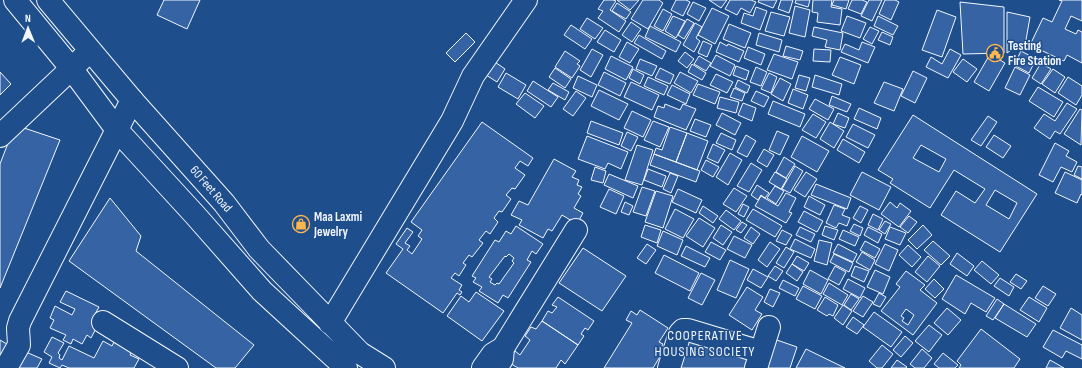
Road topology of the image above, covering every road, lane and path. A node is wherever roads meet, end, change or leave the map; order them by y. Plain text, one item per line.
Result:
1 (15, 0) edge
2 (48, 0) edge
3 (526, 0) edge
4 (90, 51) junction
5 (71, 68) junction
6 (132, 100) junction
7 (117, 130) junction
8 (0, 136) edge
9 (576, 230) dead end
10 (104, 322) dead end
11 (330, 323) junction
12 (768, 327) dead end
13 (499, 358) edge
14 (758, 360) edge
15 (6, 368) edge
16 (177, 368) edge
17 (346, 368) edge
18 (384, 368) edge
19 (483, 368) edge
20 (669, 368) edge

1 - 5 street
2 - 4 street, 60 Feet Road
3 - 11 street
4 - 5 street
4 - 6 street, 60 Feet Road
5 - 7 street
5 - 8 street
6 - 7 street
6 - 11 street, 60 Feet Road
7 - 15 street
7 - 17 street
9 - 13 street
10 - 16 street
11 - 18 street, 60 Feet Road
12 - 14 street
13 - 19 street
14 - 20 street

